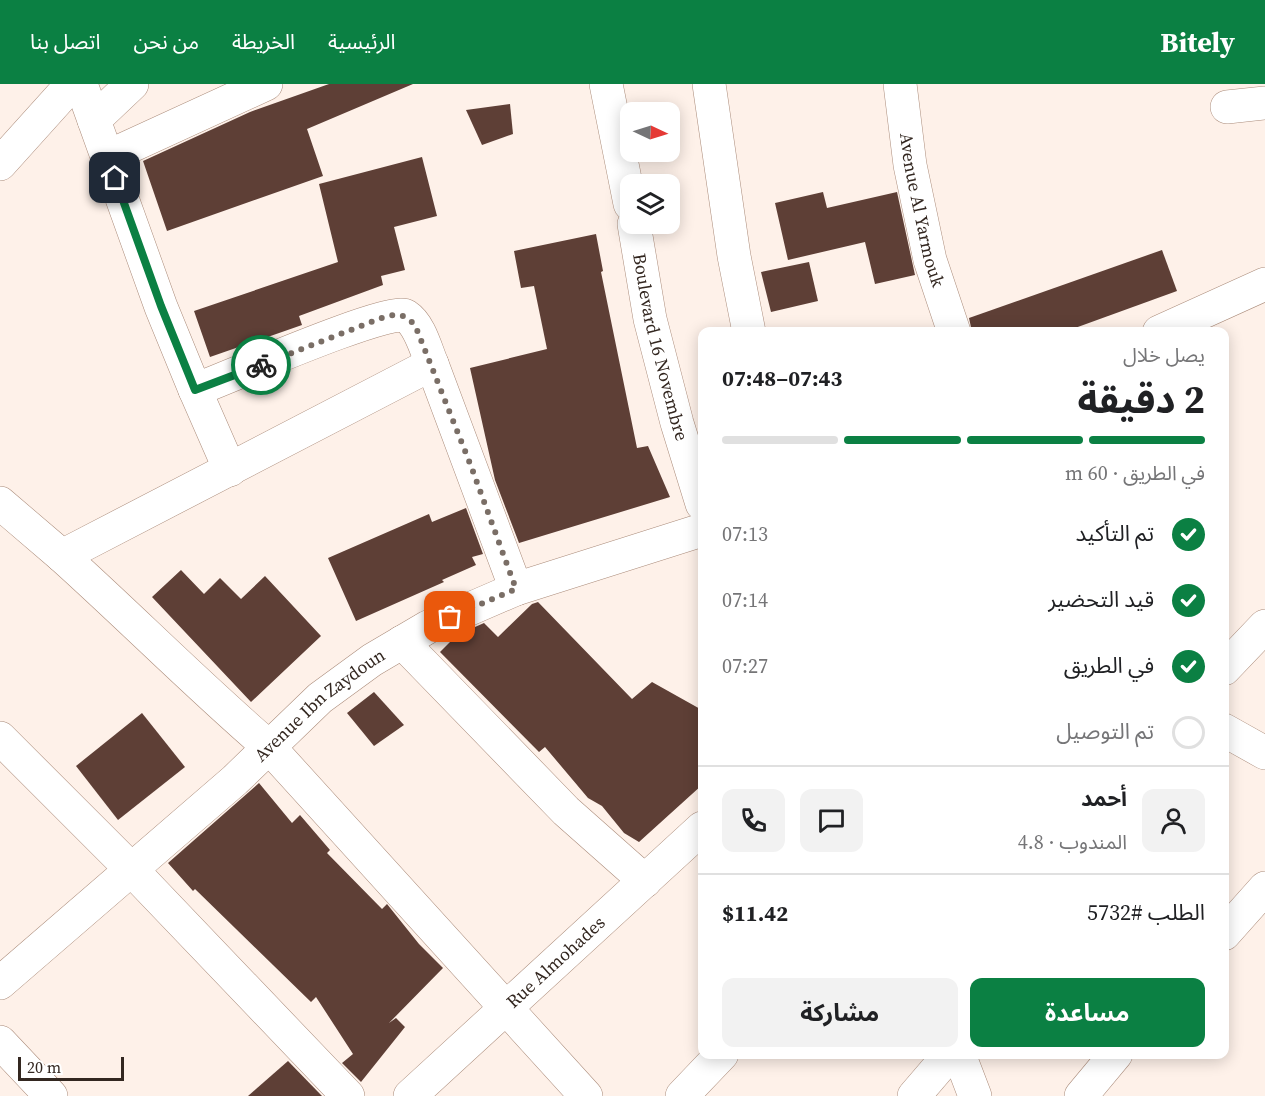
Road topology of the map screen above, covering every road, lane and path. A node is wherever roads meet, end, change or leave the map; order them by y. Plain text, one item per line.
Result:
1 (72, 84) edge
2 (81, 84) edge
3 (132, 84) edge
4 (266, 84) edge
5 (606, 84) edge
6 (709, 84) edge
7 (900, 84) edge
8 (1265, 103) edge
9 (1227, 107) dead end
10 (94, 120) junction
11 (107, 157) junction
12 (0, 164) edge
13 (624, 174) edge
14 (636, 234) edge
15 (1265, 284) edge
16 (749, 327) edge
17 (952, 327) edge
18 (1170, 327) edge
19 (432, 364) junction
20 (195, 390) junction
21 (230, 470) junction
22 (698, 491) edge
23 (6, 520) edge
24 (698, 531) edge
25 (62, 556) junction
26 (516, 589) junction
27 (1265, 626) edge
28 (402, 642) junction
29 (1229, 664) edge
30 (1229, 733) edge
31 (0, 738) edge
32 (269, 747) junction
33 (1265, 753) edge
34 (698, 832) edge
35 (130, 868) junction
36 (645, 881) junction
37 (1265, 888) edge
38 (1229, 928) edge
39 (0, 983) edge
40 (505, 1009) junction
41 (0, 1042) edge
42 (717, 1059) edge
43 (946, 1059) edge
44 (961, 1059) edge
45 (1112, 1059) edge
46 (51, 1096) edge
47 (348, 1096) edge
48 (410, 1096) edge
49 (586, 1096) edge
50 (682, 1096) edge
51 (914, 1096) edge
52 (975, 1096) edge
53 (1081, 1096) edge

1 - 12 street
2 - 10 street
3 - 10 street
4 - 11 street
5 - 13 street
6 - 16 street
7 - 17 street, Avenue Al Yarmouk
8 - 9 street
10 - 11 street
11 - 20 street
14 - 22 street, Boulevard 16 Novembre
15 - 18 street
19 - 20 street
19 - 21 street
19 - 26 street
20 - 21 street
21 - 25 street
23 - 25 street
24 - 26 street, Avenue Ibn Zaydoun
25 - 32 street
26 - 28 street, Avenue Ibn Zaydoun
27 - 29 street
28 - 32 street, Avenue Ibn Zaydoun
28 - 36 street
30 - 33 street
31 - 35 street
32 - 35 street, Avenue Ibn Zaydoun
32 - 40 street
34 - 36 street, Rue Almohades
35 - 39 street, Avenue Ibn Zaydoun
35 - 47 street
36 - 40 street, Rue Almohades
37 - 38 street
40 - 48 street, Rue Almohades
40 - 49 street
41 - 46 street
42 - 50 street
43 - 51 street
44 - 52 street
45 - 53 street

